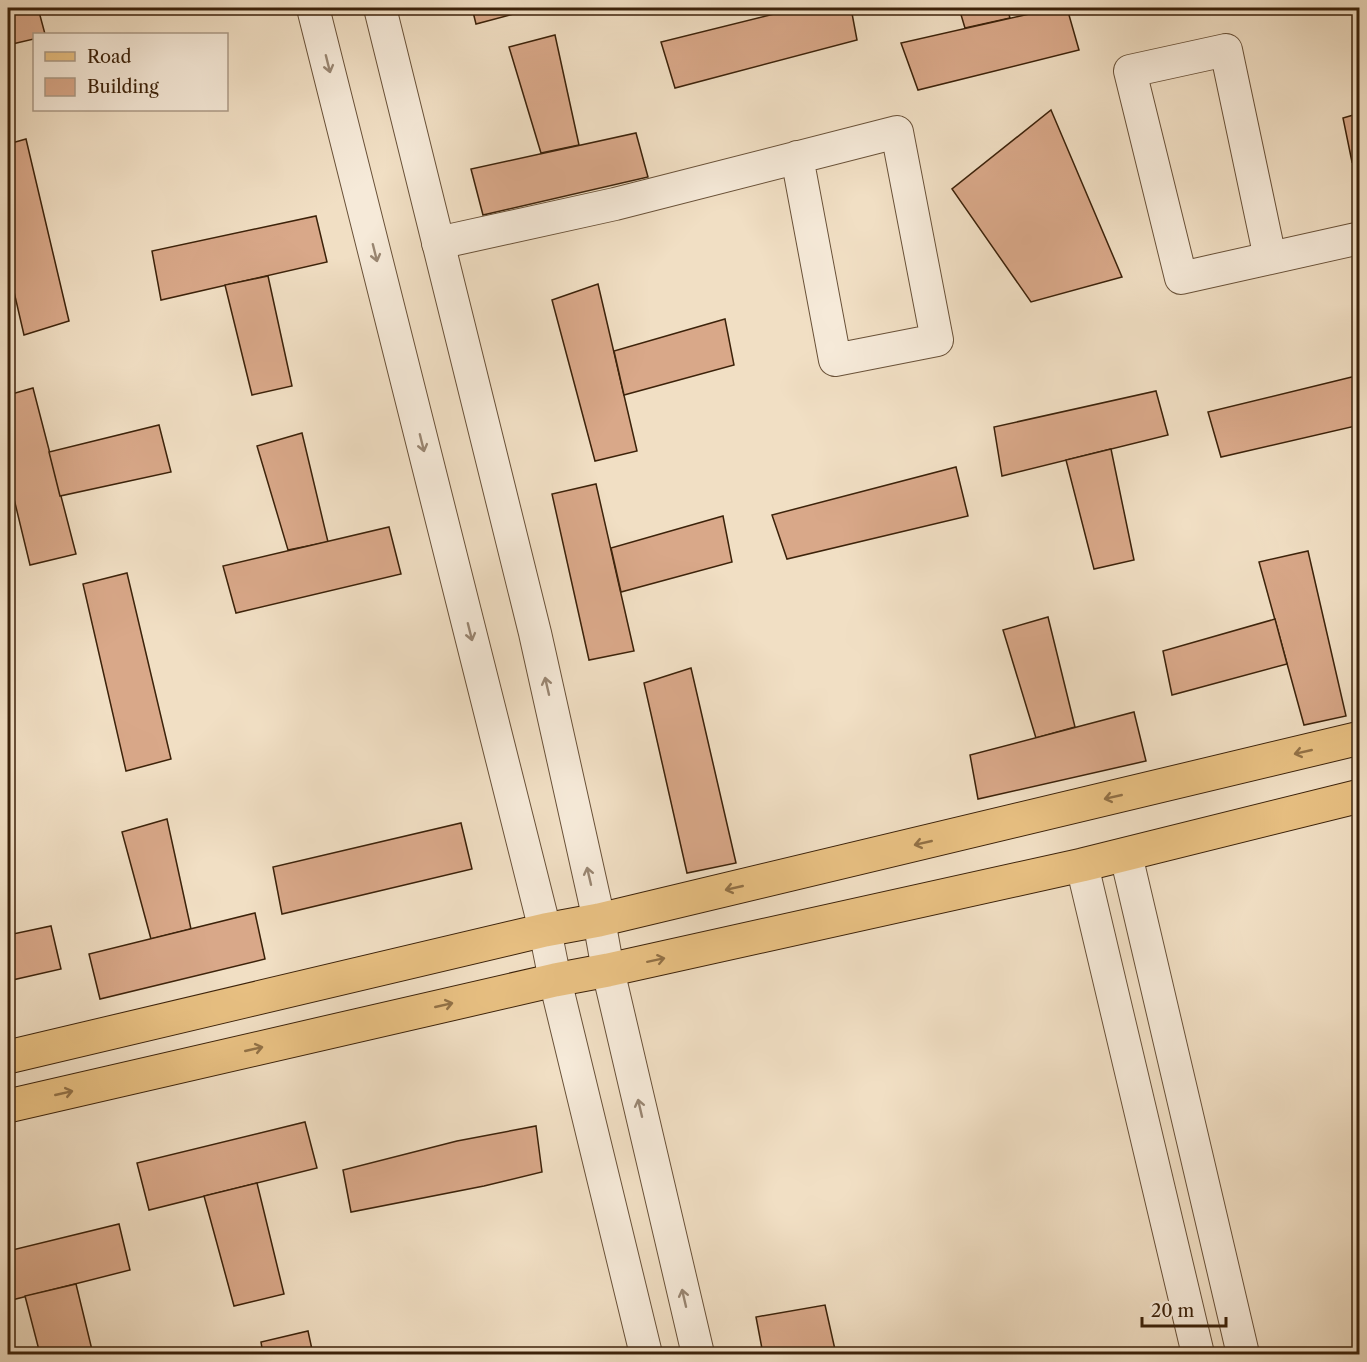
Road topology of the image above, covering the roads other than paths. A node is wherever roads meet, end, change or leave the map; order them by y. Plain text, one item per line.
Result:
1 (313, 8) edge
2 (380, 8) edge
3 (797, 158) junction
4 (1359, 238) edge
5 (438, 243) junction
6 (1270, 258) junction
7 (1359, 738) edge
8 (1359, 796) edge
9 (1126, 855) junction
10 (1082, 865) junction
11 (599, 920) junction
12 (544, 930) junction
13 (608, 970) junction
14 (555, 980) junction
15 (8, 1057) edge
16 (8, 1106) edge
17 (646, 1354) edge
18 (698, 1354) edge
19 (1198, 1354) edge
20 (1243, 1354) edge

1 -> 12 street
2 - 5 street
3 - 3 street
3 - 5 street
4 - 6 street
11 -> 5 street
6 - 6 street
7 -> 11 main road
8 - 9 main road
9 - 10 main road
9 - 20 street
13 -> 10 main road
10 - 19 street
11 - 12 main road
11 - 13 street
12 - 14 street
12 - 15 main road
13 - 14 main road
18 -> 13 street
16 -> 14 main road
14 - 17 street

